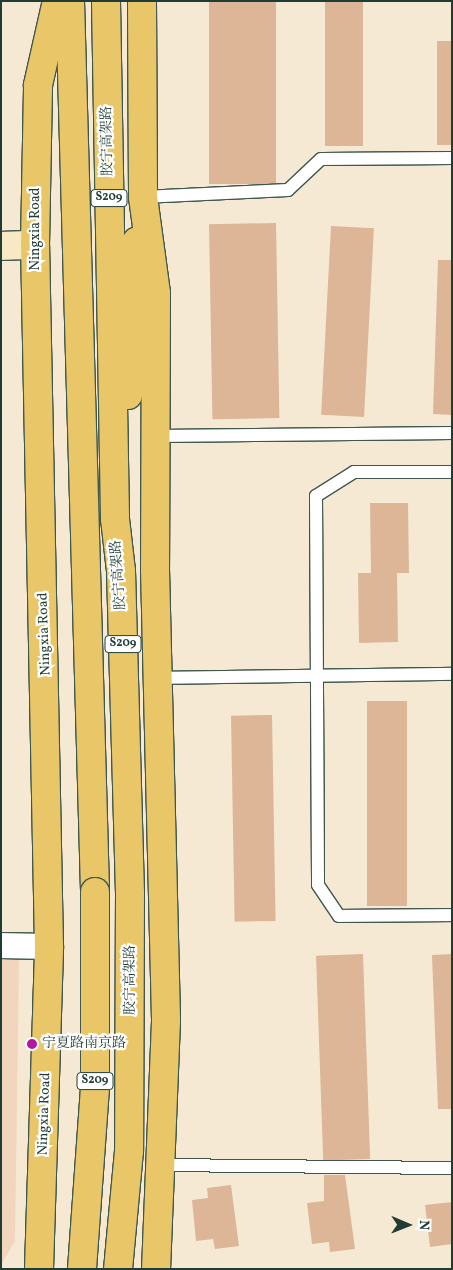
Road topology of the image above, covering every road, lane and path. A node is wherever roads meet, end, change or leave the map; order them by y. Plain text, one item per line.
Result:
1 (57, 1) edge
2 (70, 1) edge
3 (106, 1) edge
4 (142, 1) edge
5 (452, 158) edge
6 (142, 197) junction
7 (35, 245) junction
8 (1, 246) edge
9 (452, 433) edge
10 (156, 436) junction
11 (452, 472) edge
12 (121, 571) junction
13 (452, 674) edge
14 (158, 678) junction
15 (317, 679) junction
16 (452, 915) edge
17 (1, 945) edge
18 (49, 946) junction
19 (161, 1166) junction
20 (452, 1168) edge
21 (39, 1269) edge
22 (82, 1269) edge
23 (118, 1269) edge
24 (156, 1269) edge

1 - 7 main road, Ningxia Road
2 - 22 main road, S209, bridge
3 - 12 main road, 胶宁高架路 / S209
4 - 6 main road
5 - 6 lane
6 - 10 main road
6 - 12 main road
7 - 8 street
7 - 18 main road, Ningxia Road
9 - 10 lane
10 - 14 main road
11 - 15 lane
12 - 23 main road, 胶宁高架路 / S209
13 - 15 lane
14 - 15 lane
14 - 19 main road
15 - 16 lane
17 - 18 street
18 - 21 main road, Ningxia Road
19 - 20 lane
19 - 24 main road

